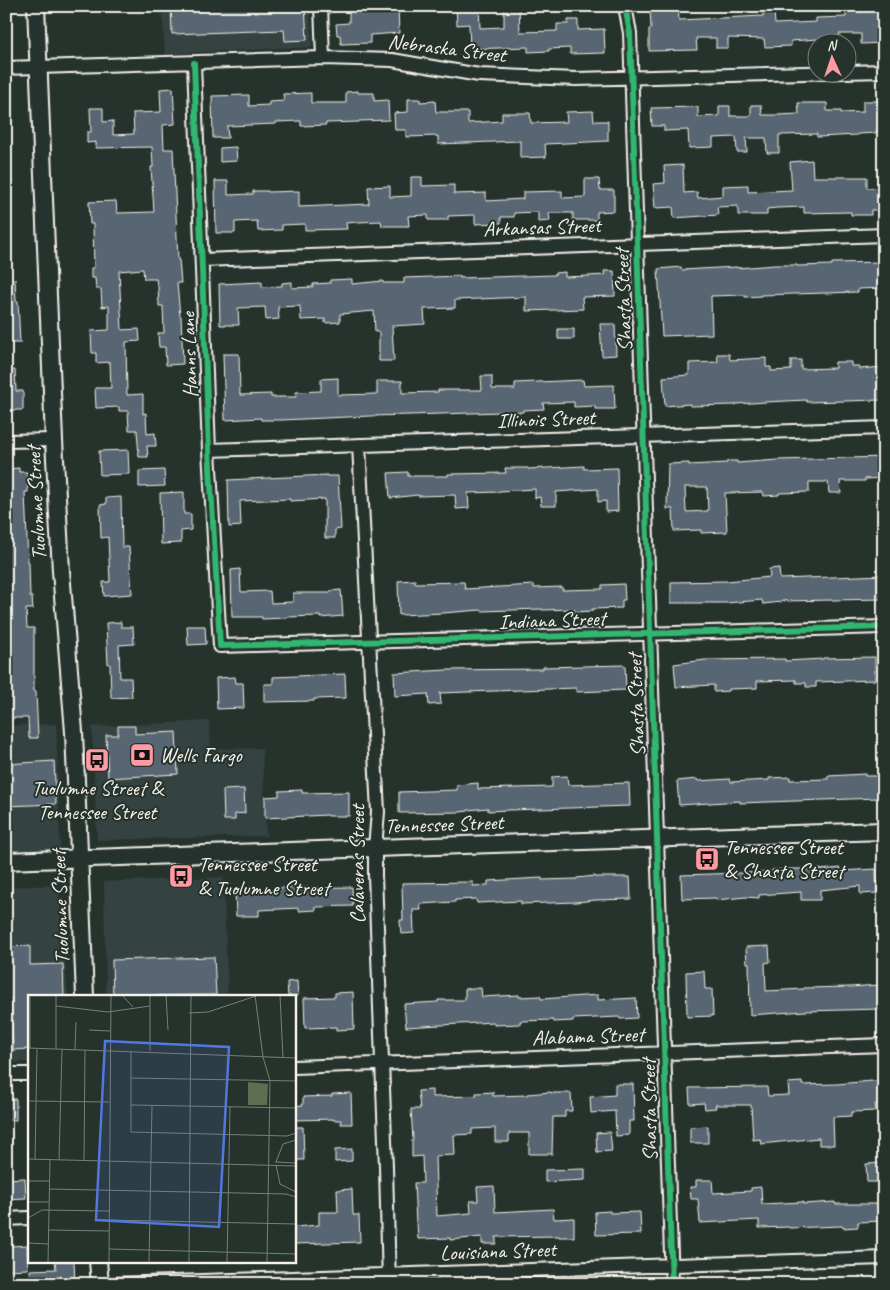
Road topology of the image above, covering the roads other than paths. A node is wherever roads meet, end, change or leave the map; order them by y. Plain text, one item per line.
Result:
1 (36, 6) edge
2 (321, 6) edge
3 (625, 6) edge
4 (324, 58) junction
5 (194, 63) junction
6 (38, 67) junction
7 (6, 68) edge
8 (884, 71) edge
9 (631, 78) junction
10 (884, 234) edge
11 (637, 244) junction
12 (202, 260) junction
13 (884, 428) edge
14 (644, 435) junction
15 (54, 440) junction
16 (6, 441) edge
17 (359, 445) junction
18 (209, 450) junction
19 (884, 627) edge
20 (650, 634) junction
21 (369, 642) junction
22 (220, 646) joint
23 (884, 830) edge
24 (656, 838) junction
25 (375, 848) junction
26 (79, 859) junction
27 (6, 862) edge
28 (85, 995) edge
29 (884, 1045) edge
30 (664, 1053) junction
31 (382, 1064) junction
32 (295, 1067) edge
33 (6, 1074) edge
34 (28, 1074) edge
35 (28, 1218) edge
36 (6, 1219) edge
37 (884, 1258) edge
38 (98, 1262) edge
39 (671, 1265) junction
40 (389, 1279) edge
41 (100, 1284) edge
42 (114, 1284) edge
43 (672, 1284) edge

1 - 6 main road, Tuolumne Street
2 - 4 street
3 - 9 street, Shasta Street
4 - 5 street, Nebraska Street
4 - 9 street, Nebraska Street
5 - 6 street, Nebraska Street
5 - 12 street, Hanns Lane
6 - 7 street, Nebraska Street
6 - 15 main road, Tuolumne Street
8 - 9 street, Nebraska Street
9 - 11 street, Shasta Street
10 - 11 street, Arkansas Street
11 - 12 street, Arkansas Street
11 - 14 street, Shasta Street
12 - 18 street, Hanns Lane
13 - 14 street, Illinois Street
14 - 17 street, Illinois Street
14 - 20 street, Shasta Street
15 - 16 street
15 - 26 main road, Tuolumne Street
17 - 18 street, Illinois Street
17 - 21 street, Calaveras Street
18 - 22 street, Hanns Lane
19 - 20 street, Indiana Street
20 - 21 street, Indiana Street
20 - 24 street, Shasta Street
21 - 22 street, Indiana Street
21 - 25 street, Calaveras Street
23 - 24 main road, Tennessee Street
24 - 25 main road, Tennessee Street
24 - 30 street, Shasta Street
25 - 26 main road, Tennessee Street
25 - 31 street, Calaveras Street
26 - 27 main road, Tennessee Street
26 - 28 main road, Tuolumne Street
29 - 30 street, Alabama Street
30 - 31 street, Alabama Street
30 - 39 street, Shasta Street
31 - 32 street, Alabama Street
31 - 40 street, Calaveras Street
33 - 34 street
35 - 36 street
37 - 39 street, Louisiana Street
38 - 41 main road
39 - 40 street, Louisiana Street
39 - 43 street, Shasta Street
40 - 42 street, Louisiana Street

